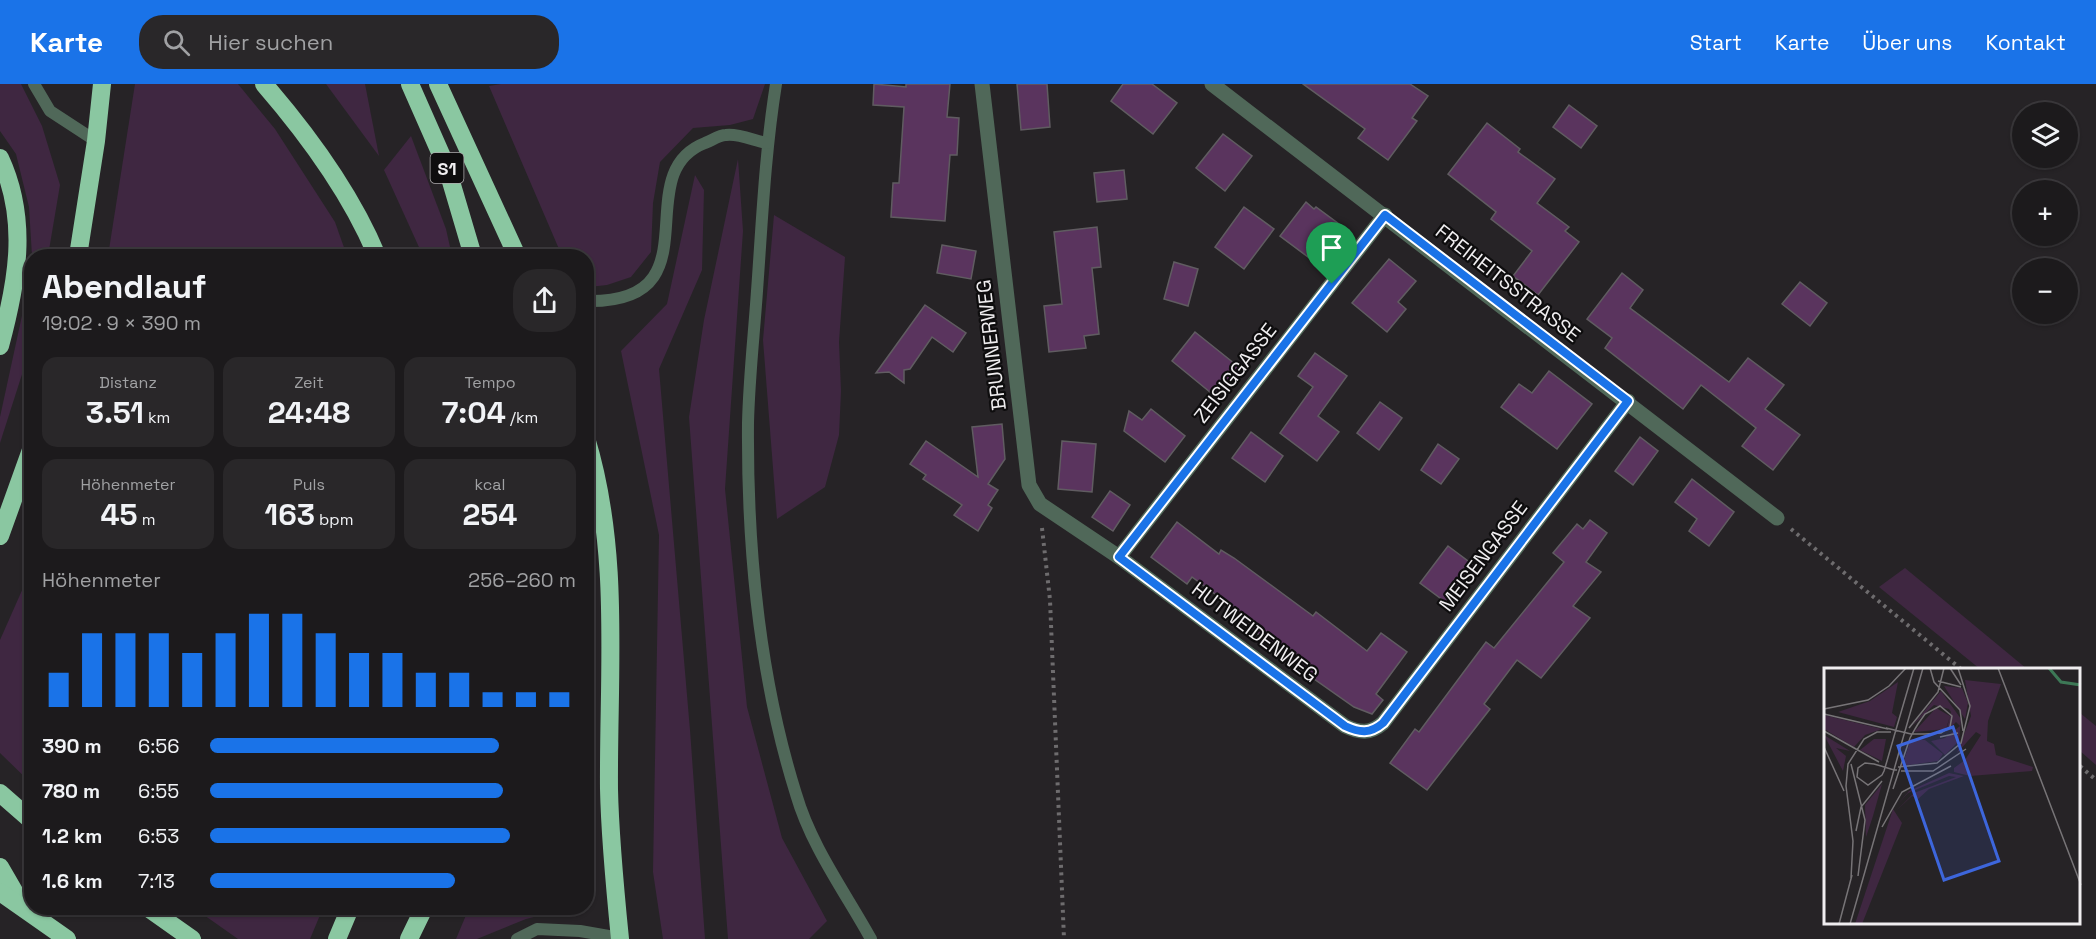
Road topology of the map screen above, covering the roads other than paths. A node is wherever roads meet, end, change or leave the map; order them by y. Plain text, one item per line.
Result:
1 (34, 84) edge
2 (102, 84) edge
3 (410, 84) edge
4 (438, 84) edge
5 (776, 84) edge
6 (982, 84) edge
7 (1212, 84) edge
8 (268, 86) edge
9 (96, 141) junction
10 (767, 143) junction
11 (0, 158) edge
12 (1385, 215) junction
13 (79, 249) edge
14 (373, 249) edge
15 (471, 249) edge
16 (514, 249) edge
17 (594, 301) edge
18 (0, 346) edge
19 (1628, 401) junction
20 (594, 478) edge
21 (24, 485) edge
22 (1777, 518) road end
23 (3, 530) edge
24 (0, 543) edge
25 (1119, 557) junction
26 (1369, 732) joint
27 (0, 793) edge
28 (24, 814) edge
29 (0, 867) edge
30 (0, 892) edge
31 (24, 907) edge
32 (24, 908) edge
33 (33, 915) edge
34 (158, 915) edge
35 (347, 915) edge
36 (421, 915) edge
37 (620, 938) edge
38 (67, 939) edge
39 (192, 939) edge
40 (337, 939) edge
41 (409, 939) edge
42 (517, 939) edge
43 (871, 939) edge

1 - 9 lane
2 - 9 highway
3 - 15 highway, S1
4 - 16 highway
5 - 10 lane
6 - 25 street, BRUNNERWEG
7 - 12 street, FREIHEITSSTRASSE
8 - 14 highway
9 - 13 highway
10 - 17 lane
10 - 43 lane
11 - 18 highway
12 - 19 street, FREIHEITSSTRASSE
12 - 25 street, ZEISIGGASSE
19 - 22 street, FREIHEITSSTRASSE
19 - 26 street, MEISENGASSE
20 - 37 highway
21 - 23 highway
23 - 24 highway
25 - 26 street, HUTWEIDENWEG
27 - 28 highway
29 - 31 highway
30 - 32 highway
33 - 38 highway
34 - 39 highway
35 - 40 highway
36 - 41 highway
37 - 42 lane

